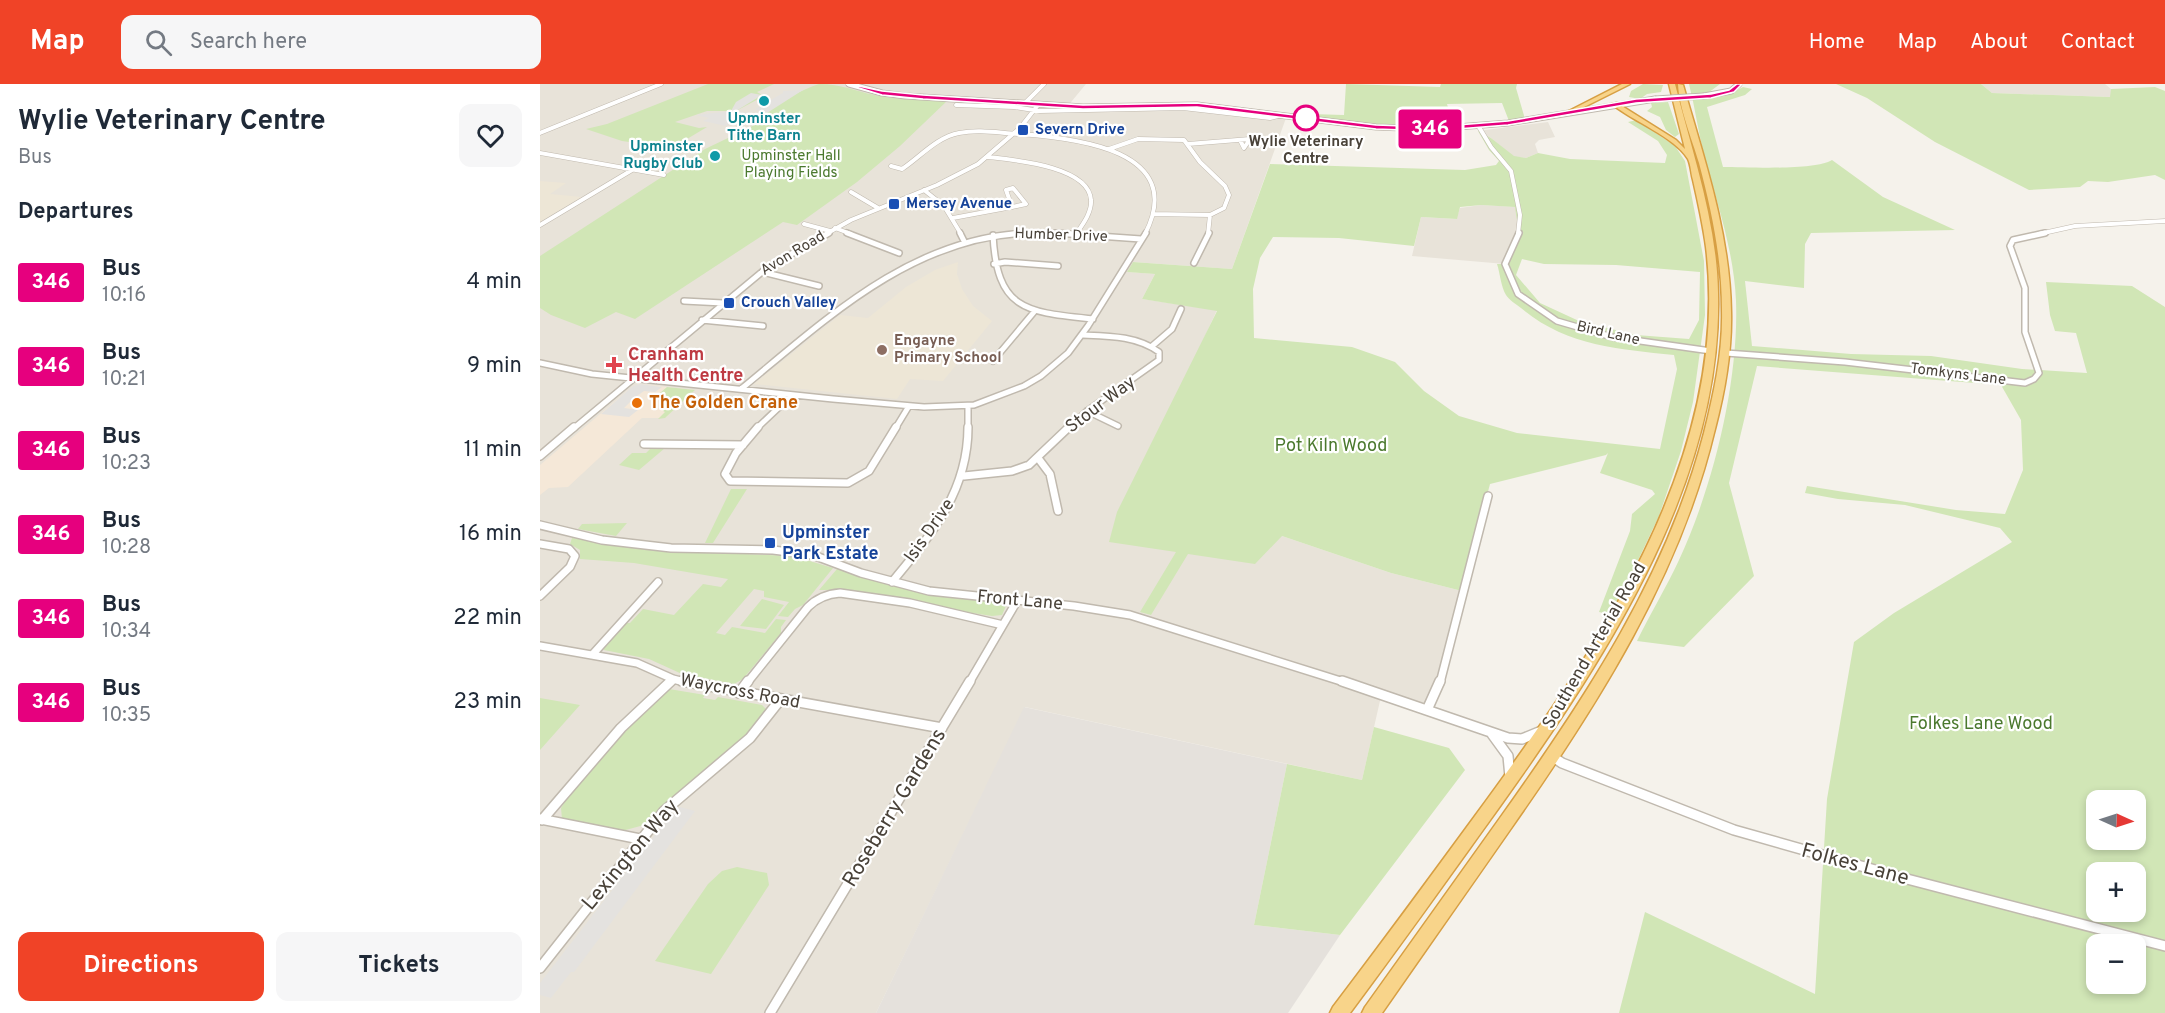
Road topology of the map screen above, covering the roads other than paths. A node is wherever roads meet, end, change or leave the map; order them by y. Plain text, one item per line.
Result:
1 (661, 84) edge
2 (849, 84) edge
3 (1044, 84) edge
4 (1627, 84) edge
5 (1672, 84) edge
6 (1680, 84) edge
7 (1733, 84) edge
8 (1739, 84) edge
9 (1607, 93) junction
10 (1723, 93) junction
11 (1025, 103) junction
12 (1624, 103) junction
13 (1615, 104) junction
14 (956, 105) dead end
15 (1035, 109) junction
16 (1570, 112) junction
17 (1479, 127) junction
18 (540, 133) edge
19 (1012, 134) junction
20 (1240, 140) dead end
21 (1188, 144) junction
22 (1109, 149) junction
23 (540, 153) edge
24 (988, 157) junction
25 (1689, 158) junction
26 (891, 166) dead end
27 (632, 170) junction
28 (664, 175) dead end
29 (924, 190) junction
30 (851, 192) dead end
31 (1012, 207) junction
32 (878, 208) junction
33 (1153, 214) junction
34 (1210, 215) junction
35 (953, 218) junction
36 (2165, 221) edge
37 (804, 224) dead end
38 (540, 225) edge
39 (833, 230) junction
40 (1076, 234) junction
41 (993, 235) junction
42 (1141, 239) junction
43 (964, 241) junction
44 (899, 253) dead end
45 (1194, 263) dead end
46 (994, 264) junction
47 (1059, 266) dead end
48 (762, 272) junction
49 (819, 286) dead end
50 (684, 301) dead end
51 (723, 303) junction
52 (1181, 309) dead end
53 (1034, 312) junction
54 (1093, 319) junction
55 (702, 320) junction
56 (763, 326) dead end
57 (1083, 334) junction
58 (1151, 346) junction
59 (1711, 351) junction
60 (1725, 353) junction
61 (993, 361) dead end
62 (540, 363) edge
63 (634, 378) junction
64 (741, 389) junction
65 (792, 395) junction
66 (909, 406) junction
67 (968, 406) junction
68 (1087, 411) junction
69 (1118, 426) dead end
70 (644, 444) dead end
71 (743, 445) junction
72 (540, 456) edge
73 (1038, 458) junction
74 (964, 476) junction
75 (1488, 496) dead end
76 (1058, 511) dead end
77 (540, 525) edge
78 (540, 544) edge
79 (658, 582) dead end
80 (892, 582) junction
81 (540, 596) edge
82 (1017, 601) junction
83 (1003, 625) junction
84 (540, 646) edge
85 (592, 655) junction
86 (673, 679) junction
87 (740, 693) junction
88 (780, 700) junction
89 (1427, 710) junction
90 (1553, 719) junction
91 (942, 728) junction
92 (1490, 732) junction
93 (1553, 757) junction
94 (1508, 784) junction
95 (541, 819) edge
96 (640, 839) junction
97 (2165, 946) edge
98 (540, 968) edge
99 (770, 1013) edge
100 (1340, 1013) edge
101 (1371, 1013) edge

1 - 18 street
2 - 11 street
3 - 11 street
4 - 9 highway
5 - 25 highway, Southend Arterial Road
6 - 60 highway, Southend Arterial Road
7 - 10 street
8 - 10 street
9 - 12 highway
9 - 16 highway
10 - 12 street, bridge
11 - 15 street
12 - 13 street
13 - 16 street
13 - 25 highway
14 - 15 street
15 - 17 street
15 - 19 street, Avon Road
16 - 17 street
17 - 59 street, Bird Lane
19 - 22 street
19 - 24 street, Avon Road
19 - 26 street
20 - 21 street
21 - 22 street
21 - 34 street
22 - 33 street
23 - 27 street
24 - 29 street, Avon Road
24 - 40 street
25 - 59 highway, Southend Arterial Road
27 - 28 street
27 - 38 street
29 - 32 street, Avon Road
29 - 35 street
30 - 32 street
31 - 31 street
31 - 35 street
32 - 39 street, Avon Road
33 - 34 street
33 - 42 street
34 - 45 street
35 - 43 street
36 - 60 street, Tomkyns Lane
37 - 39 street
39 - 44 street
39 - 48 street, Avon Road
40 - 41 street, Humber Drive
40 - 42 street, Humber Drive
41 - 43 street, Humber Drive
41 - 46 street
42 - 54 street
43 - 64 street, Humber Drive
46 - 47 street
46 - 53 street
48 - 49 street
48 - 51 street, Avon Road
50 - 51 street
51 - 55 street, Avon Road
52 - 58 street
53 - 54 street
53 - 61 street
54 - 57 street
55 - 56 street
55 - 63 street, Avon Road
57 - 58 street
57 - 67 street
58 - 68 street, Stour Way
59 - 90 highway, Southend Arterial Road
60 - 93 highway, Southend Arterial Road
62 - 63 street
63 - 64 street
63 - 72 street, Avon Road
64 - 65 street
65 - 66 street
65 - 71 street
66 - 67 street
66 - 71 street
67 - 74 street, Isis Drive
68 - 69 street
68 - 73 street, Stour Way
70 - 71 street
73 - 74 street, Stour Way
73 - 76 street
74 - 80 street, Isis Drive
75 - 89 street
77 - 80 street, Front Lane
78 - 81 street
79 - 85 street
80 - 82 street, Front Lane
82 - 83 street, Roseberry Gardens
82 - 89 street, Front Lane
83 - 87 street
83 - 91 street, Roseberry Gardens
84 - 85 street, Waycross Road
85 - 86 street, Waycross Road
86 - 87 street, Waycross Road
86 - 95 street
87 - 88 street, Waycross Road
88 - 91 street, Waycross Road
88 - 96 street, Lexington Way
89 - 92 street, Front Lane
90 - 92 street, Front Lane
90 - 94 highway, Southend Arterial Road
91 - 99 street, Roseberry Gardens
92 - 94 street
93 - 97 street, Folkes Lane
93 - 101 highway, Southend Arterial Road
94 - 100 highway, Southend Arterial Road
95 - 96 street
96 - 98 street, Lexington Way

